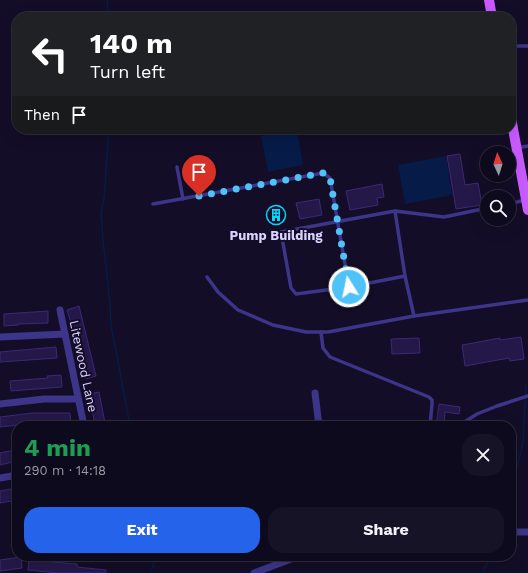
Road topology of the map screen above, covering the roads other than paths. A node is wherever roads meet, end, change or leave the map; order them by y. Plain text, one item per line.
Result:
1 (489, 0) edge
2 (491, 12) edge
3 (516, 46) edge
4 (528, 46) edge
5 (514, 134) edge
6 (528, 146) edge
7 (517, 148) junction
8 (178, 166) dead end
9 (183, 199) junction
10 (153, 204) dead end
11 (516, 204) edge
12 (527, 205) edge
13 (480, 209) edge
14 (395, 211) junction
15 (338, 222) junction
16 (405, 276) junction
17 (207, 277) dead end
18 (349, 287) junction
19 (528, 300) edge
20 (60, 310) dead end
21 (414, 316) junction
22 (321, 332) junction
23 (65, 334) junction
24 (0, 337) edge
25 (315, 393) dead end
26 (528, 396) edge
27 (78, 399) junction
28 (0, 404) edge
29 (83, 421) edge
30 (318, 421) edge
31 (430, 421) edge
32 (466, 421) edge
33 (12, 476) edge
34 (0, 478) edge
35 (516, 532) edge
36 (528, 532) edge
37 (285, 561) edge
38 (254, 573) edge

1 - 2 main road
3 - 4 lane
5 - 7 main road
6 - 7 lane
7 - 12 main road
8 - 9 lane
9 - 10 lane
9 - 15 lane
11 - 12 lane
13 - 14 lane
14 - 15 lane
14 - 16 lane
15 - 18 lane
15 - 18 lane
16 - 18 lane
16 - 21 lane
17 - 22 lane
19 - 21 lane
20 - 23 street, Litewood Lane
21 - 22 lane
22 - 31 lane
23 - 24 street
23 - 27 street, Litewood Lane
25 - 30 street
26 - 32 lane
27 - 28 street
27 - 29 street, Litewood Lane
33 - 34 street
35 - 36 street
37 - 38 street

